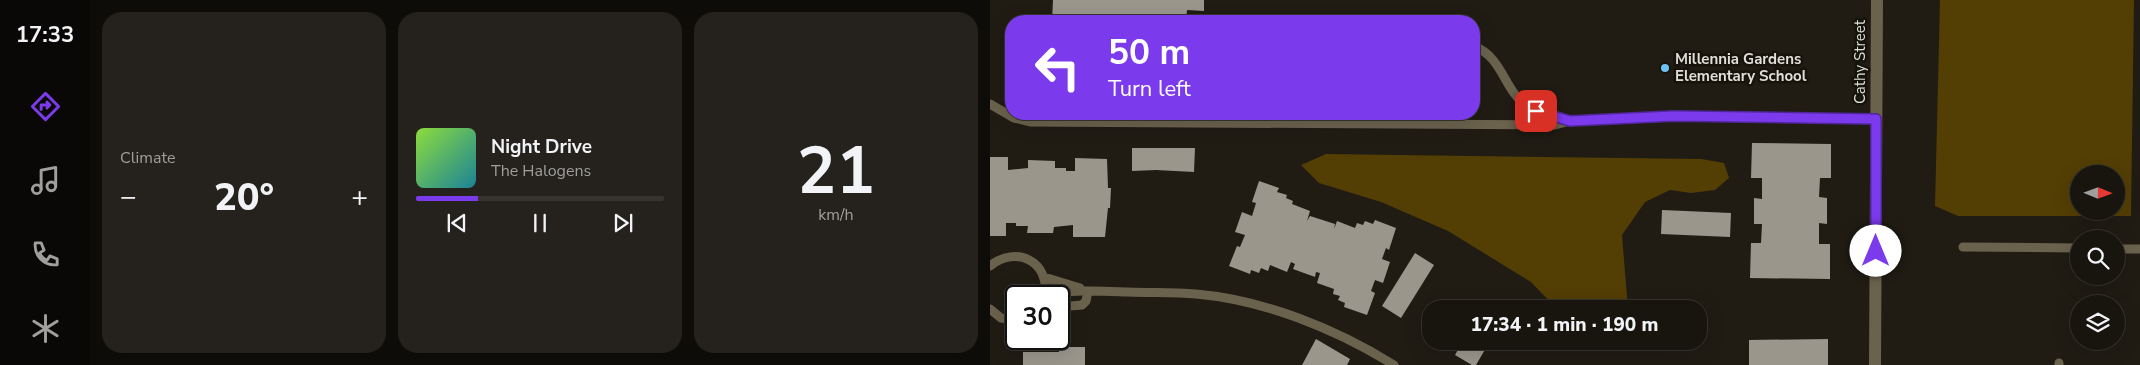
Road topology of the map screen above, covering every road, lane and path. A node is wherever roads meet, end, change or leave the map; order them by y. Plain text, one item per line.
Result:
1 (1877, 0) edge
2 (1480, 50) edge
3 (990, 104) edge
4 (1005, 113) edge
5 (1876, 119) junction
6 (1022, 120) edge
7 (1251, 120) edge
8 (1316, 120) edge
9 (1570, 121) junction
10 (1322, 123) junction
11 (1243, 124) junction
12 (1963, 247) dead end
13 (2070, 248) edge
14 (2125, 249) edge
15 (2140, 249) edge
16 (990, 266) edge
17 (1044, 277) junction
18 (1044, 285) edge
19 (1088, 290) junction
20 (1070, 291) edge
21 (1070, 306) edge
22 (990, 309) edge
23 (1005, 319) edge
24 (1394, 365) edge
25 (1875, 365) edge

1 - 5 street, Cathy Street
2 - 9 lane
3 - 4 lane
5 - 9 lane
5 - 25 street, Cathy Street
6 - 11 lane
7 - 11 lane
8 - 10 lane
9 - 10 lane
10 - 11 lane
12 - 13 lane
14 - 15 lane
16 - 17 lane
17 - 18 lane
17 - 19 lane
19 - 20 lane
19 - 21 lane
19 - 24 lane
22 - 23 lane

